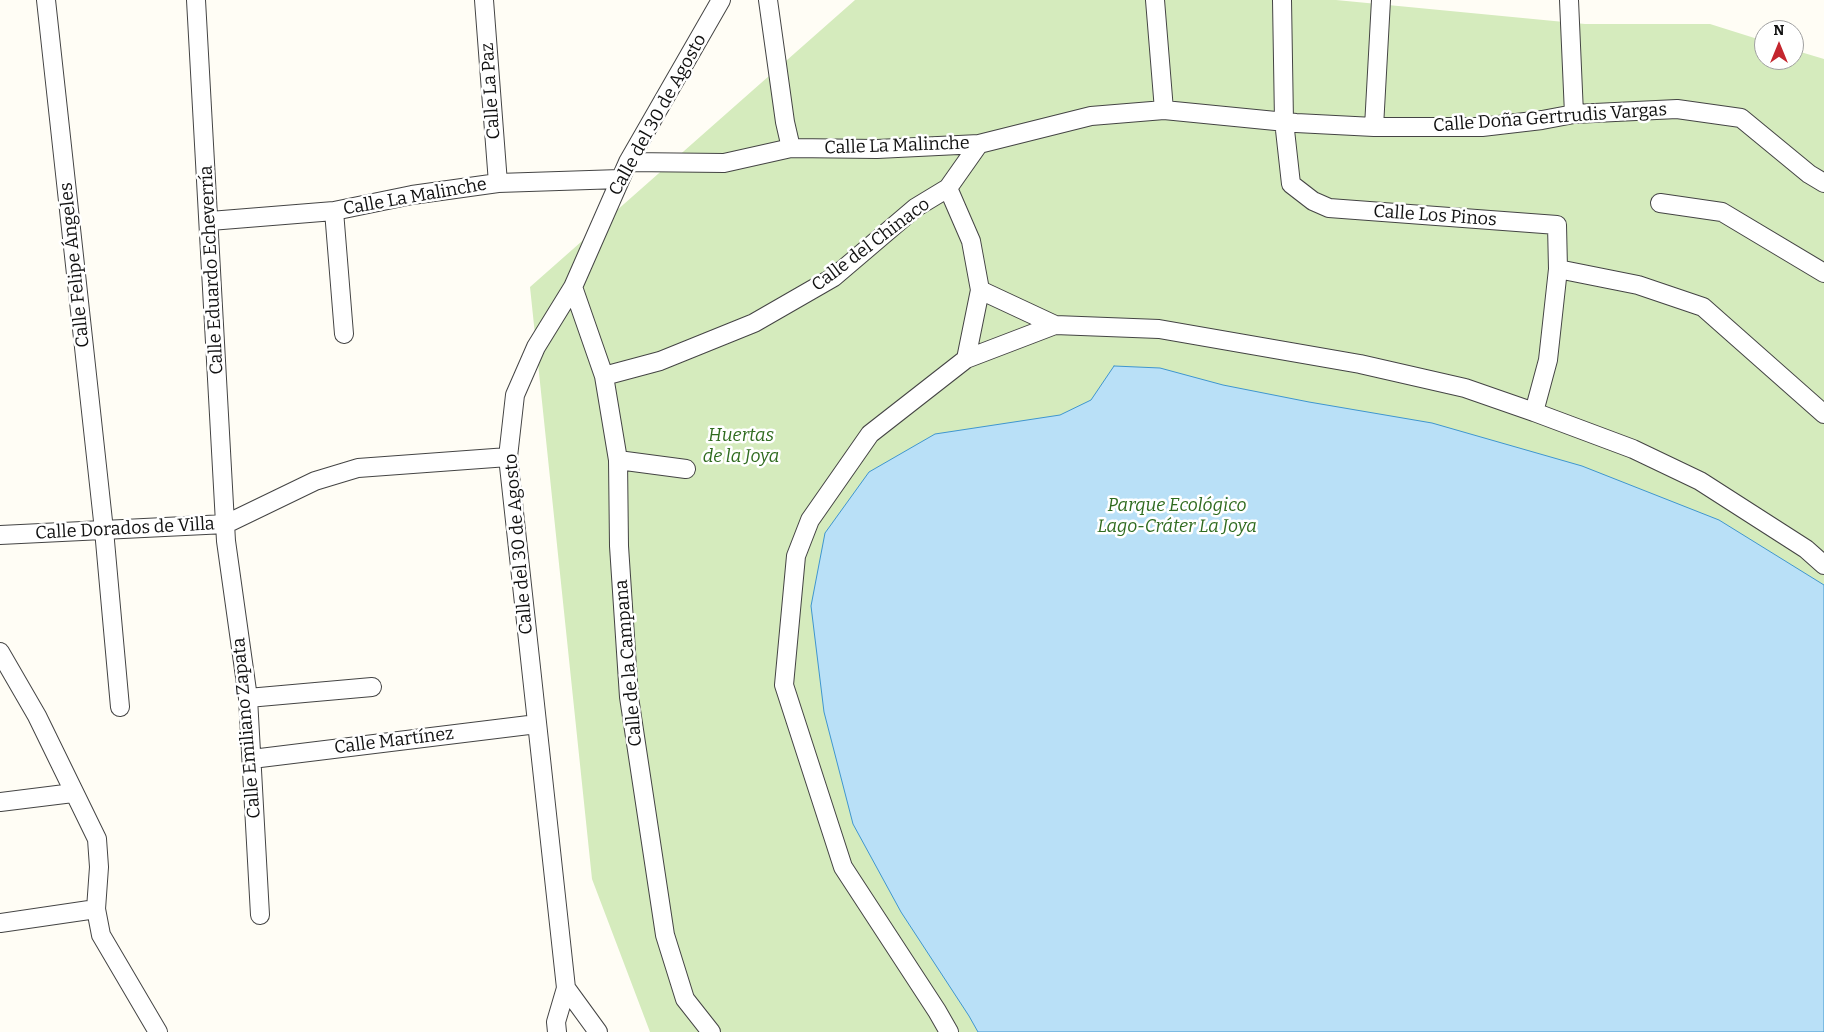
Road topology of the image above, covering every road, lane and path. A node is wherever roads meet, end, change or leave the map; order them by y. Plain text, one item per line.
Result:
1 (46, 0) edge
2 (196, 0) edge
3 (484, 0) edge
4 (721, 0) edge
5 (768, 0) edge
6 (1155, 0) edge
7 (1282, 0) edge
8 (1381, 0) edge
9 (1570, 0) edge
10 (1164, 110) junction
11 (1574, 114) junction
12 (1284, 121) junction
13 (1374, 127) junction
14 (978, 144) junction
15 (791, 148) junction
16 (628, 162) junction
17 (620, 179) junction
18 (498, 183) junction
19 (1824, 183) edge
20 (948, 188) junction
21 (1660, 203) dead end
22 (334, 211) junction
23 (210, 220) junction
24 (1558, 269) junction
25 (1824, 273) edge
26 (573, 287) junction
27 (980, 290) junction
28 (1055, 325) junction
29 (344, 334) dead end
30 (966, 360) junction
31 (604, 376) junction
32 (1534, 412) junction
33 (1824, 414) edge
34 (508, 457) junction
35 (618, 460) junction
36 (686, 469) dead end
37 (226, 524) junction
38 (104, 530) junction
39 (0, 535) edge
40 (226, 541) joint
41 (1824, 565) edge
42 (0, 652) edge
43 (372, 687) dead end
44 (248, 698) junction
45 (120, 707) dead end
46 (537, 724) junction
47 (252, 759) junction
48 (73, 793) junction
49 (0, 802) edge
50 (96, 910) junction
51 (260, 915) dead end
52 (0, 923) edge
53 (566, 988) junction
54 (158, 1032) edge
55 (557, 1032) edge
56 (598, 1032) edge
57 (712, 1032) edge
58 (949, 1032) edge

1 - 38 street, Calle Felipe Ángeles
2 - 23 street, Calle Eduardo Echeverría
3 - 18 street, Calle La Paz
4 - 16 street, Calle del 30 de Agosto
5 - 15 street
6 - 10 street
7 - 12 street, Calle Los Pinos
8 - 13 street
9 - 11 street
10 - 12 street, Calle Doña Gertrudis Vargas
10 - 14 street, Calle La Malinche
11 - 13 street, Calle Doña Gertrudis Vargas
11 - 19 street, Calle Doña Gertrudis Vargas
12 - 13 street, Calle Doña Gertrudis Vargas
12 - 24 street, Calle Los Pinos
14 - 15 street, Calle La Malinche
14 - 20 street, Calle del Chinaco
15 - 16 street, Calle La Malinche
16 - 17 street, Calle del 30 de Agosto
17 - 18 street, Calle La Malinche
17 - 26 street, Calle del 30 de Agosto
18 - 22 street, Calle La Malinche
20 - 27 street
20 - 31 street, Calle del Chinaco
21 - 25 street
22 - 23 street, Calle La Malinche
22 - 29 street
23 - 37 street, Calle Eduardo Echeverría
24 - 32 street
24 - 33 street
26 - 31 street, Calle de la Campana
26 - 34 street, Calle del 30 de Agosto
27 - 28 street
27 - 30 street
28 - 30 street
28 - 32 street
30 - 58 street
31 - 35 street, Calle de la Campana
32 - 41 street
34 - 37 street, Calle Dorados de Villa
34 - 46 street, Calle del 30 de Agosto
35 - 36 street
35 - 57 street, Calle de la Campana
37 - 38 street, Calle Dorados de Villa
37 - 40 street, Calle Eduardo Echeverría
38 - 39 street, Calle Dorados de Villa
38 - 45 street, Calle Felipe Ángeles
40 - 44 street, Calle Emiliano Zapata
42 - 48 street
43 - 44 street
44 - 47 street, Calle Emiliano Zapata
46 - 47 street, Calle Martínez
46 - 53 street, Calle del 30 de Agosto
47 - 51 street, Calle Emiliano Zapata
48 - 49 street
48 - 50 street
50 - 52 street
50 - 54 street
53 - 55 street
53 - 56 street

